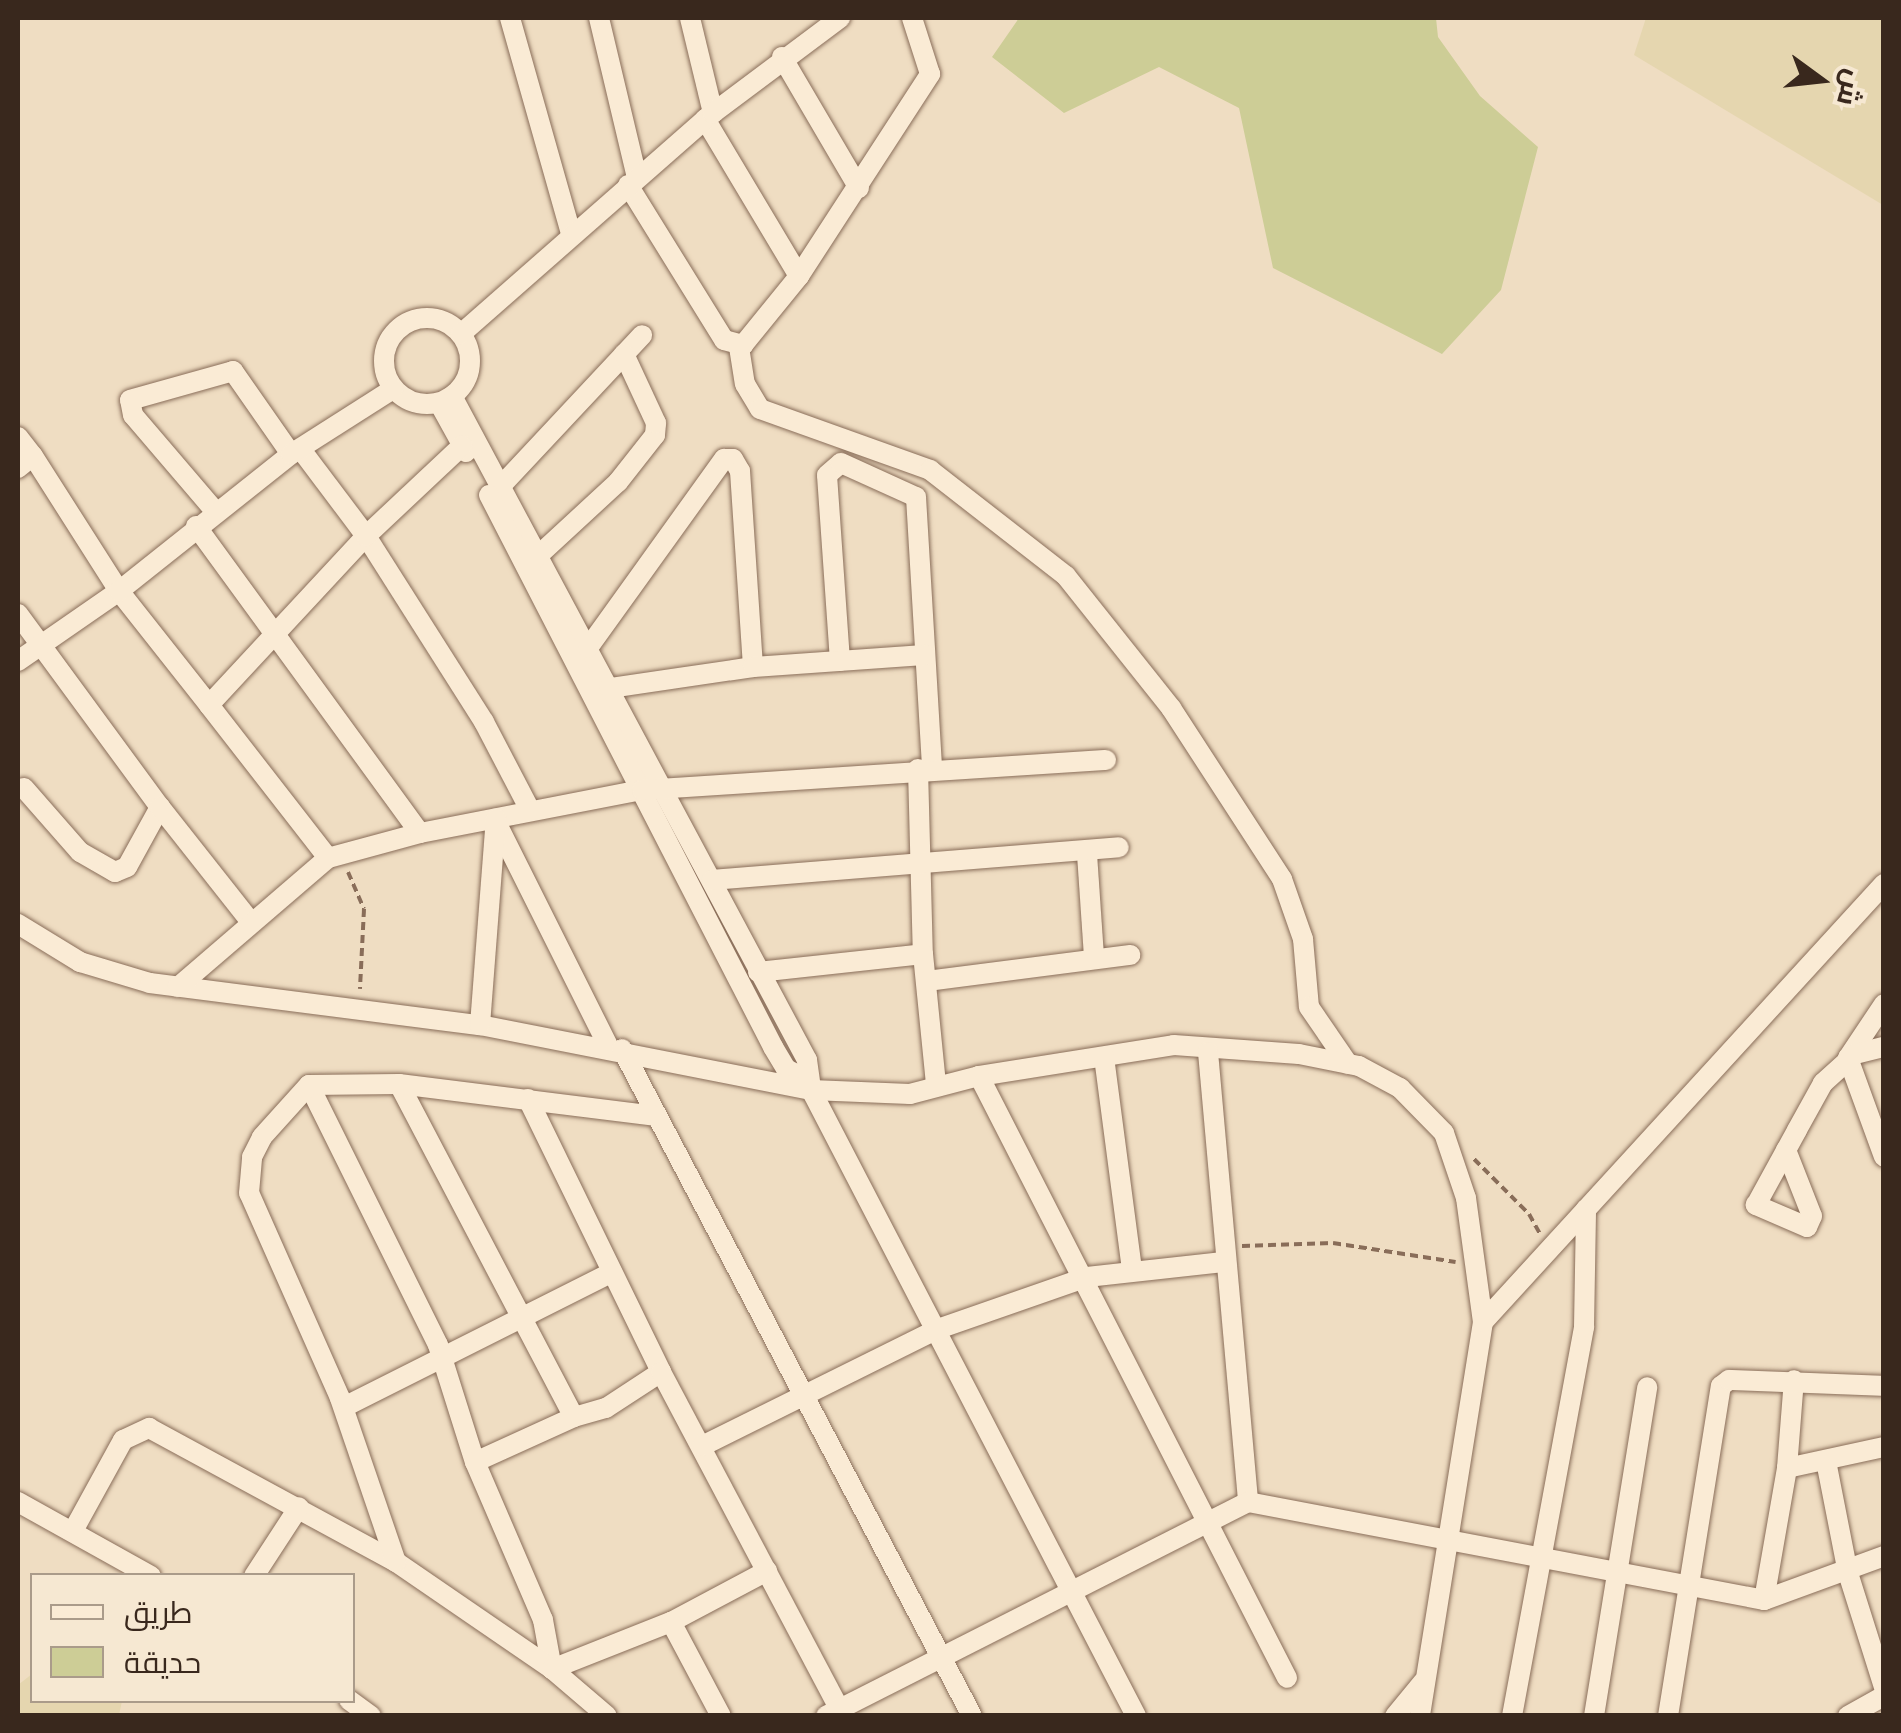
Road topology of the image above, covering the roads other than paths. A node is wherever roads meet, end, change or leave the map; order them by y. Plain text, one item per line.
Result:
1 (510, 18) edge
2 (599, 18) edge
3 (690, 18) edge
4 (840, 18) edge
5 (912, 18) edge
6 (782, 57) junction
7 (709, 116) junction
8 (632, 181) junction
9 (859, 188) junction
10 (571, 233) junction
11 (799, 276) junction
12 (461, 334) junction
13 (642, 335) dead end
14 (739, 347) junction
15 (624, 354) junction
16 (393, 388) junction
17 (445, 400) junction
18 (18, 437) edge
19 (462, 446) junction
20 (297, 453) junction
21 (25, 462) edge
22 (500, 487) junction
23 (215, 511) junction
24 (196, 526) junction
25 (366, 536) junction
26 (533, 563) junction
27 (119, 591) junction
28 (18, 614) edge
29 (277, 635) junction
30 (40, 642) junction
31 (588, 648) junction
32 (925, 655) junction
33 (18, 661) edge
34 (840, 661) junction
35 (753, 666) junction
36 (610, 688) junction
37 (209, 705) junction
38 (1106, 760) dead end
39 (925, 768) junction
40 (20, 787) edge
41 (652, 789) junction
42 (160, 807) junction
43 (530, 810) junction
44 (496, 820) junction
45 (420, 833) junction
46 (1119, 847) dead end
47 (1087, 854) junction
48 (336, 856) junction
49 (924, 867) junction
50 (712, 880) junction
51 (1884, 884) edge
52 (250, 920) junction
53 (18, 924) edge
54 (923, 954) junction
55 (1130, 955) dead end
56 (1094, 958) junction
57 (758, 972) junction
58 (927, 981) junction
59 (178, 987) junction
60 (1884, 1004) edge
61 (480, 1025) junction
62 (1884, 1047) edge
63 (615, 1048) junction
64 (1208, 1052) junction
65 (1104, 1057) junction
66 (1848, 1058) junction
67 (1348, 1064) junction
68 (979, 1076) junction
69 (399, 1084) junction
70 (309, 1085) junction
71 (808, 1085) junction
72 (936, 1085) junction
73 (528, 1099) junction
74 (655, 1116) junction
75 (1786, 1150) dead end
76 (1884, 1156) edge
77 (1586, 1209) junction
78 (1223, 1254) junction
79 (612, 1272) junction
80 (1132, 1272) junction
81 (1088, 1278) junction
82 (521, 1318) junction
83 (1484, 1322) junction
84 (938, 1329) junction
85 (442, 1358) junction
86 (660, 1372) junction
87 (1794, 1380) junction
88 (1884, 1386) edge
89 (1647, 1388) dead end
90 (804, 1394) junction
91 (344, 1407) junction
92 (574, 1417) junction
93 (702, 1446) junction
94 (1884, 1447) edge
95 (1826, 1461) junction
96 (476, 1462) junction
97 (1787, 1468) junction
98 (18, 1502) edge
99 (1248, 1502) junction
100 (299, 1508) junction
101 (1209, 1522) junction
102 (72, 1531) junction
103 (1444, 1544) junction
104 (1884, 1556) edge
105 (1542, 1558) junction
106 (396, 1562) junction
107 (1616, 1569) junction
108 (767, 1570) junction
109 (146, 1573) edge
110 (256, 1573) edge
111 (1848, 1573) junction
112 (1688, 1588) junction
113 (1073, 1590) junction
114 (1764, 1600) junction
115 (671, 1622) junction
116 (941, 1656) junction
117 (552, 1669) junction
118 (1287, 1678) dead end
119 (1425, 1680) junction
120 (1884, 1687) edge
121 (1884, 1696) edge
122 (836, 1713) edge
123 (608, 1716) edge
124 (721, 1716) edge
125 (972, 1716) edge
126 (1136, 1716) edge
127 (1396, 1716) edge
128 (1420, 1716) edge
129 (1512, 1716) edge
130 (1594, 1716) edge
131 (1668, 1716) edge
132 (1848, 1716) edge

1 - 10 street
2 - 8 street
3 - 7 street
4 - 6 street
5 - 9 street
6 - 7 street
6 - 9 street
7 - 8 street
7 - 11 street
8 - 10 street
8 - 14 street
9 - 11 street
10 - 12 street
11 - 14 street
12 - 16 street
12 - 17 street
13 - 15 street
14 - 67 street
15 - 22 street
15 - 26 street
16 - 17 street
16 - 20 street
17 - 19 street
17 - 22 street
18 - 21 street
19 - 25 street
19 - 26 street
20 - 23 street
20 - 23 street
20 - 25 street
21 - 27 street
22 - 26 street
23 - 24 street
24 - 27 street
24 - 29 street
25 - 29 street
25 - 43 street
26 - 31 street
26 - 41 street
27 - 30 street
27 - 37 street
28 - 30 street
29 - 37 street
29 - 45 street
30 - 33 street
30 - 42 street
31 - 35 street
31 - 36 street
32 - 34 street
32 - 34 street
32 - 39 street
34 - 35 street
35 - 36 street
36 - 41 street
37 - 48 street
38 - 39 street
39 - 41 street
39 - 49 street
40 - 42 street
41 - 43 street
41 - 50 street
41 - 71 street
42 - 52 street
43 - 44 street
44 - 45 street
44 - 61 street
44 - 63 street
45 - 48 street
46 - 47 street
47 - 49 street
47 - 56 street
48 - 52 street
49 - 50 street
49 - 54 street
50 - 57 street
51 - 77 street
52 - 59 street
53 - 59 street
54 - 57 street
54 - 58 street
55 - 56 street
56 - 58 street
57 - 71 street
58 - 72 street
59 - 61 street
60 - 66 street
61 - 63 street
62 - 66 street
63 - 71 street
63 - 74 street
64 - 65 street
64 - 67 street
64 - 78 street
65 - 68 street
65 - 80 street
66 - 75 street
66 - 76 street
67 - 83 street
68 - 72 street
68 - 81 street
69 - 70 street
69 - 73 street
69 - 82 street
70 - 85 street
70 - 91 street
71 - 72 street
71 - 84 street
73 - 74 street
73 - 79 street
74 - 90 street
77 - 83 street
77 - 105 street
78 - 80 street
78 - 99 street
79 - 82 street
79 - 86 street
80 - 81 street
81 - 84 street
81 - 101 street
82 - 85 street
82 - 92 street
83 - 103 street
84 - 90 street
84 - 113 street
85 - 91 street
85 - 96 street
86 - 92 street
86 - 93 street
87 - 88 street
87 - 97 street
87 - 112 street
89 - 107 street
90 - 93 street
90 - 116 street
91 - 106 street
92 - 96 street
93 - 108 street
94 - 95 street
95 - 97 street
95 - 111 street
96 - 117 street
97 - 114 street
98 - 102 street
99 - 101 street
99 - 103 street
100 - 102 street
100 - 106 street
100 - 110 street
101 - 113 street
101 - 118 street
102 - 109 street
103 - 105 street
103 - 119 street
104 - 111 street
105 - 107 street
105 - 129 street
106 - 117 street
107 - 112 street
107 - 130 street
108 - 115 street
108 - 122 street
111 - 114 street
111 - 120 street
112 - 114 street
112 - 131 street
113 - 116 street
113 - 126 street
115 - 117 street
115 - 124 street
116 - 122 street
116 - 125 street
117 - 123 street
119 - 127 street
119 - 128 street
121 - 132 street

